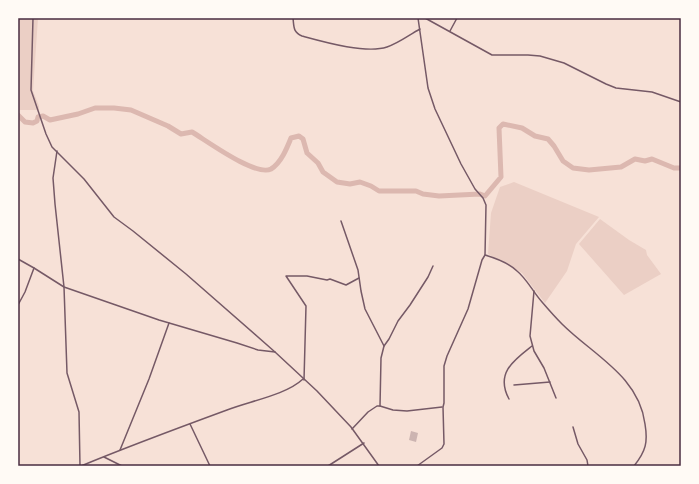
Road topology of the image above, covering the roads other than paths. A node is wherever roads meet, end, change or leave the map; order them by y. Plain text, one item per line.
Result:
1 (34, 18) edge
2 (293, 18) edge
3 (418, 18) edge
4 (425, 18) edge
5 (457, 18) edge
6 (420, 28) junction
7 (450, 31) junction
8 (681, 102) edge
9 (56, 151) junction
10 (341, 221) dead end
11 (485, 255) junction
12 (18, 260) edge
13 (433, 266) dead end
14 (34, 268) junction
15 (359, 278) junction
16 (64, 287) junction
17 (534, 291) junction
18 (18, 305) edge
19 (169, 323) junction
20 (384, 346) junction
21 (532, 346) junction
22 (275, 352) junction
23 (304, 379) junction
24 (550, 382) junction
25 (514, 385) dead end
26 (556, 398) dead end
27 (509, 399) dead end
28 (380, 406) junction
29 (443, 407) junction
30 (190, 424) junction
31 (573, 427) dead end
32 (352, 429) junction
33 (364, 444) junction
34 (120, 450) junction
35 (104, 456) junction
36 (81, 466) edge
37 (122, 466) edge
38 (210, 466) edge
39 (328, 466) edge
40 (379, 466) edge
41 (417, 466) edge
42 (588, 466) edge
43 (634, 466) edge

1 - 9 street
2 - 6 street
3 - 6 street
4 - 7 street
5 - 7 street
6 - 11 street
7 - 8 street
9 - 16 street
9 - 22 street
10 - 15 street
11 - 17 street
11 - 29 street
12 - 14 street
13 - 20 street
14 - 16 street
14 - 18 street
15 - 20 street
15 - 23 street
16 - 19 street
16 - 36 street
17 - 21 street
17 - 43 street
19 - 22 street
19 - 34 street
20 - 28 street
21 - 24 street
21 - 27 street
22 - 23 street
23 - 30 street
23 - 32 street
24 - 25 street
24 - 26 street
28 - 29 street
28 - 32 street
29 - 41 street
30 - 34 street
30 - 38 street
31 - 42 street
32 - 33 street
33 - 39 street
33 - 40 street
34 - 35 street
35 - 36 street
35 - 37 street

